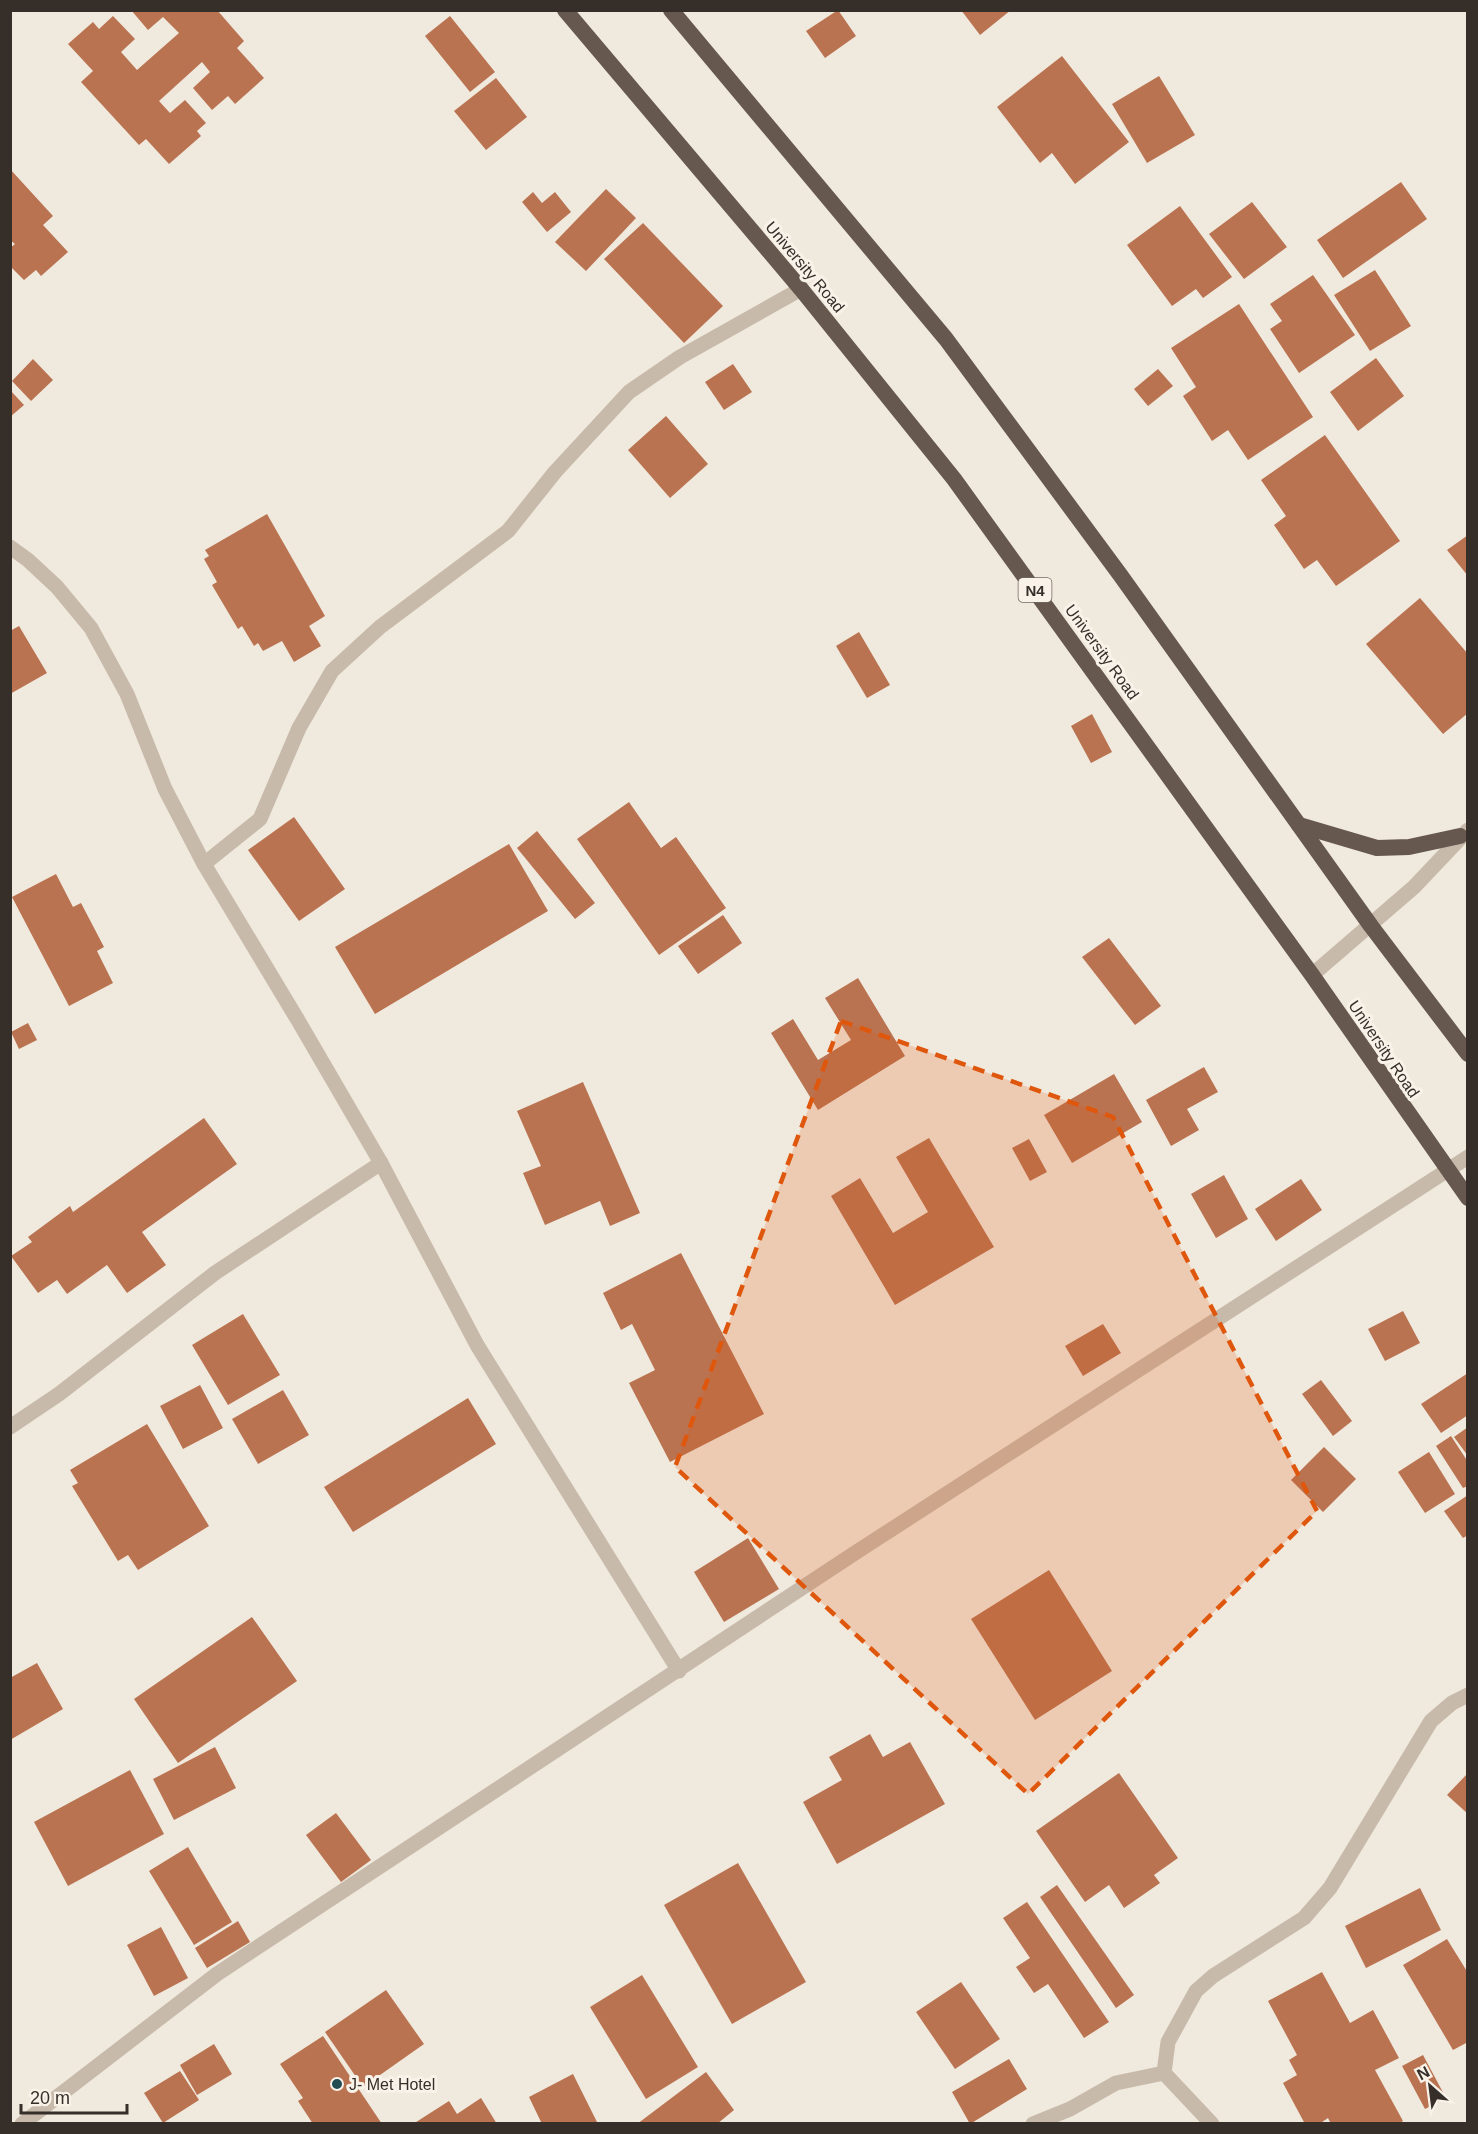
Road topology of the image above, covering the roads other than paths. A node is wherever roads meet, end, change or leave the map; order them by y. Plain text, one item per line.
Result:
1 (565, 10) edge
2 (671, 10) edge
3 (801, 289) junction
4 (10, 547) edge
5 (1299, 825) junction
6 (1464, 833) edge
7 (204, 864) junction
8 (1371, 926) junction
9 (1312, 975) junction
10 (1467, 1054) edge
11 (1467, 1157) edge
12 (381, 1163) junction
13 (1447, 1170) junction
14 (1467, 1198) edge
15 (10, 1427) edge
16 (679, 1671) junction
17 (1467, 1695) edge
18 (1164, 2073) junction
19 (1207, 2122) edge
20 (22, 2124) edge
21 (1033, 2124) edge

1 - 3 highway, University Road / N4
2 - 5 highway
3 - 7 street
3 - 9 highway, University Road / N4
4 - 7 street
5 - 6 highway
5 - 8 highway
6 - 8 street
7 - 12 street
8 - 9 street
8 - 10 highway
9 - 13 highway, University Road / N4
11 - 13 street
12 - 15 street
12 - 16 street
13 - 14 highway, University Road / N4
13 - 16 street
16 - 20 street
17 - 18 street
18 - 19 street
18 - 21 street

